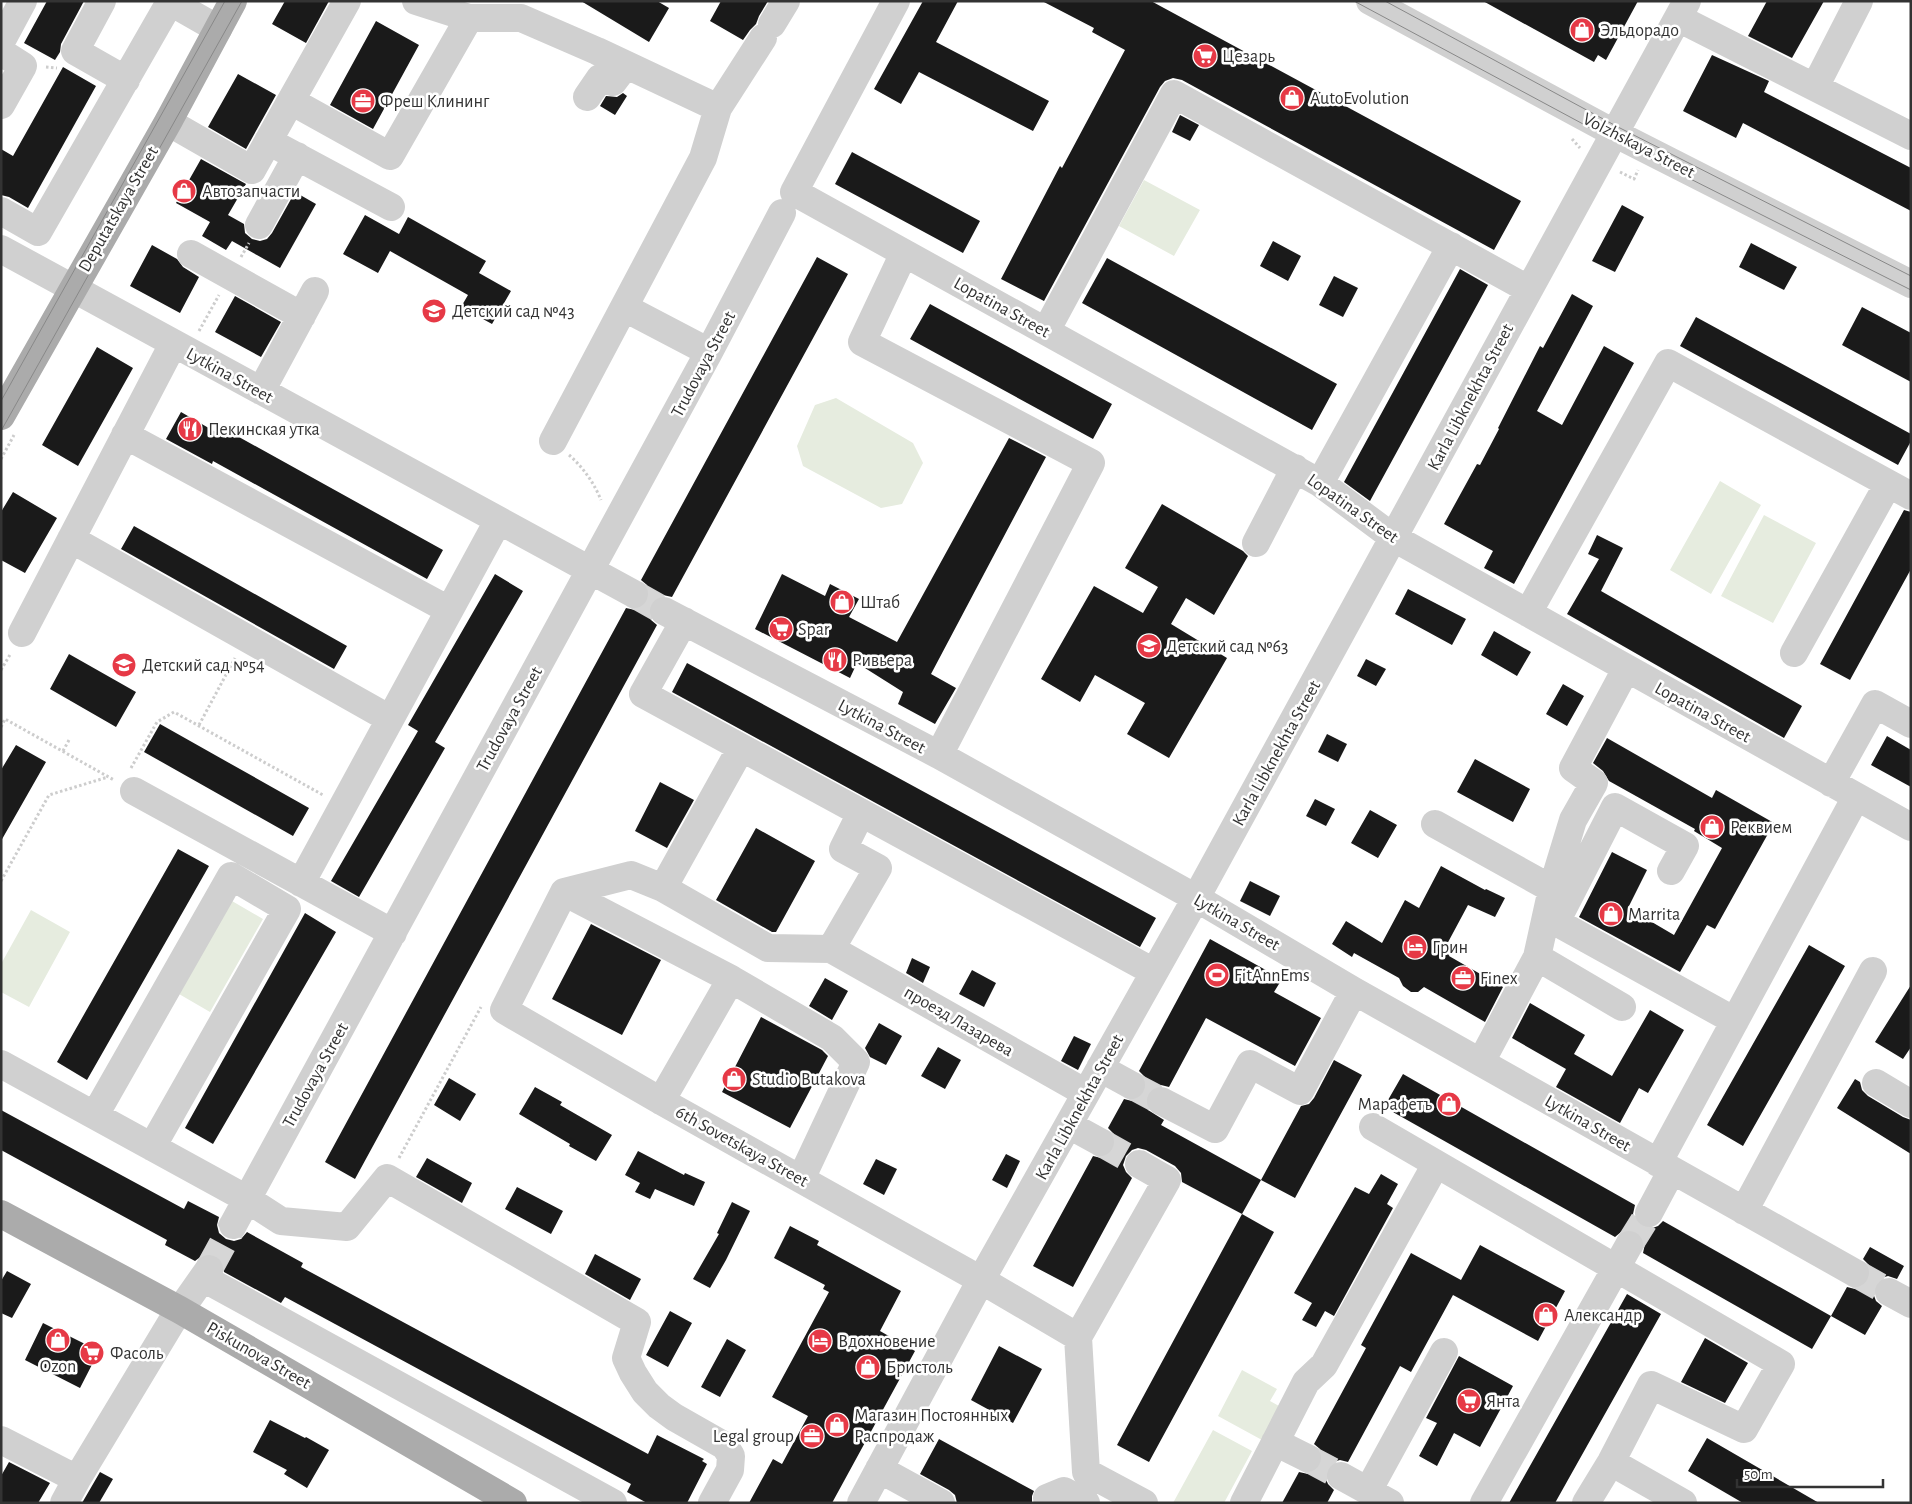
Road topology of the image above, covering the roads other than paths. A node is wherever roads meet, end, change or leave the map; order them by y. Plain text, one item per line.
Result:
1 (23, 1) edge
2 (102, 1) edge
3 (233, 1) edge
4 (347, 1) edge
5 (416, 1) edge
6 (786, 1) edge
7 (896, 1) edge
8 (1370, 1) edge
9 (1859, 1) edge
10 (169, 2) edge
11 (1682, 10) edge
12 (469, 18) junction
13 (218, 30) junction
14 (1, 42) edge
15 (1, 52) edge
16 (126, 80) junction
17 (1815, 88) junction
18 (291, 101) junction
19 (1, 105) edge
20 (718, 108) junction
21 (168, 122) junction
22 (1614, 133) junction
23 (1911, 136) edge
24 (268, 141) junction
25 (297, 156) junction
26 (788, 202) junction
27 (391, 207) dead end
28 (1, 211) edge
29 (259, 225) dead end
30 (1451, 246) junction
31 (1, 249) edge
32 (904, 253) junction
33 (191, 254) dead end
34 (1911, 284) edge
35 (73, 289) junction
36 (1528, 289) junction
37 (316, 292) dead end
38 (625, 308) junction
39 (302, 316) junction
40 (1046, 331) junction
41 (173, 344) junction
42 (709, 352) junction
43 (261, 391) junction
44 (8, 425) edge
45 (125, 435) junction
46 (553, 442) road end
47 (1295, 468) junction
48 (1320, 483) junction
49 (1900, 490) edge
50 (498, 521) junction
51 (1394, 538) junction
52 (71, 539) junction
53 (1256, 543) dead end
54 (590, 571) junction
55 (634, 594) tunnel mouth
56 (449, 610) junction
57 (1528, 614) junction
58 (22, 633) dead end
59 (1794, 653) dead end
60 (1626, 668) junction
61 (390, 719) junction
62 (1911, 724) edge
63 (741, 748) junction
64 (939, 755) junction
65 (1831, 783) junction
66 (128, 788) road end
67 (1856, 797) junction
68 (861, 813) junction
69 (1435, 824) dead end
70 (1911, 827) edge
71 (1671, 871) dead end
72 (301, 883) junction
73 (663, 888) junction
74 (1552, 889) junction
75 (564, 892) junction
76 (1196, 898) junction
77 (392, 933) junction
78 (831, 948) junction
79 (1537, 957) junction
80 (1873, 971) dead end
81 (1154, 972) junction
82 (731, 979) junction
83 (1354, 991) junction
84 (1622, 1007) dead end
85 (1735, 1021) junction
86 (1481, 1062) junction
87 (1, 1064) edge
88 (1100, 1068) junction
89 (1876, 1084) dead end
90 (1131, 1085) tunnel mouth
91 (1086, 1093) junction
92 (661, 1101) junction
93 (1161, 1101) tunnel mouth
94 (1911, 1104) edge
95 (94, 1115) junction
96 (1069, 1125) junction
97 (1373, 1128) dead end
98 (1100, 1142) tunnel mouth
99 (152, 1147) junction
100 (1140, 1164) tunnel mouth
101 (1436, 1164) junction
102 (1665, 1166) junction
103 (801, 1179) junction
104 (247, 1199) junction
105 (1744, 1211) junction
106 (1649, 1213) tunnel mouth
107 (1, 1214) edge
108 (233, 1225) tunnel mouth
109 (1623, 1256) junction
110 (1855, 1273) tunnel mouth
111 (981, 1280) junction
112 (180, 1310) junction
113 (1078, 1338) junction
114 (1444, 1352) dead end
115 (1, 1440) edge
116 (1275, 1442) junction
117 (1307, 1458) tunnel mouth
118 (1611, 1462) junction
119 (879, 1469) junction
120 (1341, 1476) tunnel mouth
121 (77, 1479) junction
122 (1379, 1497) edge
123 (1047, 1498) dead end
124 (64, 1503) edge
125 (513, 1503) edge
126 (612, 1503) edge
127 (712, 1503) edge
128 (861, 1503) edge
129 (941, 1503) edge
130 (1086, 1503) edge
131 (1144, 1503) edge
132 (1244, 1503) edge
133 (1484, 1503) edge
134 (1586, 1503) edge
135 (1683, 1503) edge

1 - 14 street
2 - 16 street
3 - 13 main road, Deputatskaya Street
4 - 18 street
5 - 12 street
6 - 20 street
7 - 26 street, Trudovaya Street
8 - 22 street, Volzhskaya Street
9 - 17 street
10 - 13 street
10 - 16 street
11 - 17 street
11 - 22 street, Karla Libknekhta Street
12 - 18 street
12 - 20 street
13 - 21 main road, Deputatskaya Street
15 - 19 street
16 - 28 street
17 - 23 street
18 - 24 street
20 - 38 street
21 - 24 street
21 - 35 main road, Deputatskaya Street
22 - 34 street, Volzhskaya Street
22 - 36 street, Karla Libknekhta Street
24 - 25 street
25 - 27 street
25 - 29 street
26 - 32 street, Lopatina Street
26 - 42 street, Trudovaya Street
30 - 36 street
30 - 40 street
30 - 48 street
31 - 35 street, Lytkina Street
32 - 40 street, Lopatina Street
32 - 64 street
33 - 39 street
35 - 41 street, Lytkina Street
35 - 44 main road, Deputatskaya Street
36 - 51 street, Karla Libknekhta Street
37 - 39 street
38 - 42 street
38 - 46 street
39 - 43 street
40 - 47 street, Lopatina Street
41 - 43 street, Lytkina Street
41 - 45 street
42 - 54 street, Trudovaya Street
43 - 50 street, Lytkina Street
45 - 52 street
45 - 56 street
47 - 48 street, Lopatina Street
47 - 53 street
48 - 51 street, Lopatina Street
49 - 57 street
49 - 59 street
50 - 54 street, Lytkina Street
50 - 56 street
51 - 57 street, Lopatina Street
51 - 76 street, Karla Libknekhta Street
52 - 58 street
52 - 61 street
54 - 55 street, Lytkina Street
54 - 77 street, Trudovaya Street
56 - 61 street
57 - 60 street, Lopatina Street
60 - 65 street, Lopatina Street
60 - 74 street
61 - 72 street
62 - 65 street
63 - 64 street, Lytkina Street
63 - 68 street
63 - 73 street
64 - 76 street, Lytkina Street
65 - 67 street, Lopatina Street
66 - 72 street
67 - 70 street, Lopatina Street
67 - 85 street
68 - 78 street
68 - 81 street
69 - 74 street
71 - 85 street
72 - 77 street
73 - 75 street
73 - 78 street
74 - 79 street
75 - 82 street
75 - 92 street, 6th Sovetskaya Street
76 - 81 street, Karla Libknekhta Street
76 - 83 street, Lytkina Street
77 - 104 street, Trudovaya Street
78 - 91 street, проезд Лазарева
79 - 84 street
79 - 86 street
80 - 105 street
81 - 88 street, Karla Libknekhta Street
82 - 92 street
82 - 103 street
83 - 86 street, Lytkina Street
83 - 93 street
85 - 102 street
86 - 102 street, Lytkina Street
87 - 95 street
88 - 90 street
88 - 91 street, Karla Libknekhta Street
89 - 94 street
91 - 96 street, Karla Libknekhta Street
92 - 103 street, 6th Sovetskaya Street
95 - 99 street
95 - 99 street
96 - 98 street
96 - 111 street, Karla Libknekhta Street
97 - 101 street
99 - 104 street
100 - 113 street
101 - 109 street
101 - 116 street
102 - 105 street, Lytkina Street
102 - 106 street
103 - 111 street, 6th Sovetskaya Street
104 - 108 street, Trudovaya Street
104 - 127 street
105 - 110 street, Lytkina Street
107 - 112 main road, Piskunova Street
109 - 118 street
109 - 133 street
111 - 113 street, 6th Sovetskaya Street
111 - 119 street, Karla Libknekhta Street
112 - 121 street
112 - 125 main road, Piskunova Street
112 - 126 street
113 - 131 street
114 - 122 street
115 - 121 street
116 - 117 street
116 - 132 street
118 - 134 street
118 - 135 street
119 - 128 street, Karla Libknekhta Street
119 - 129 street
120 - 122 street
121 - 124 street
123 - 130 street

